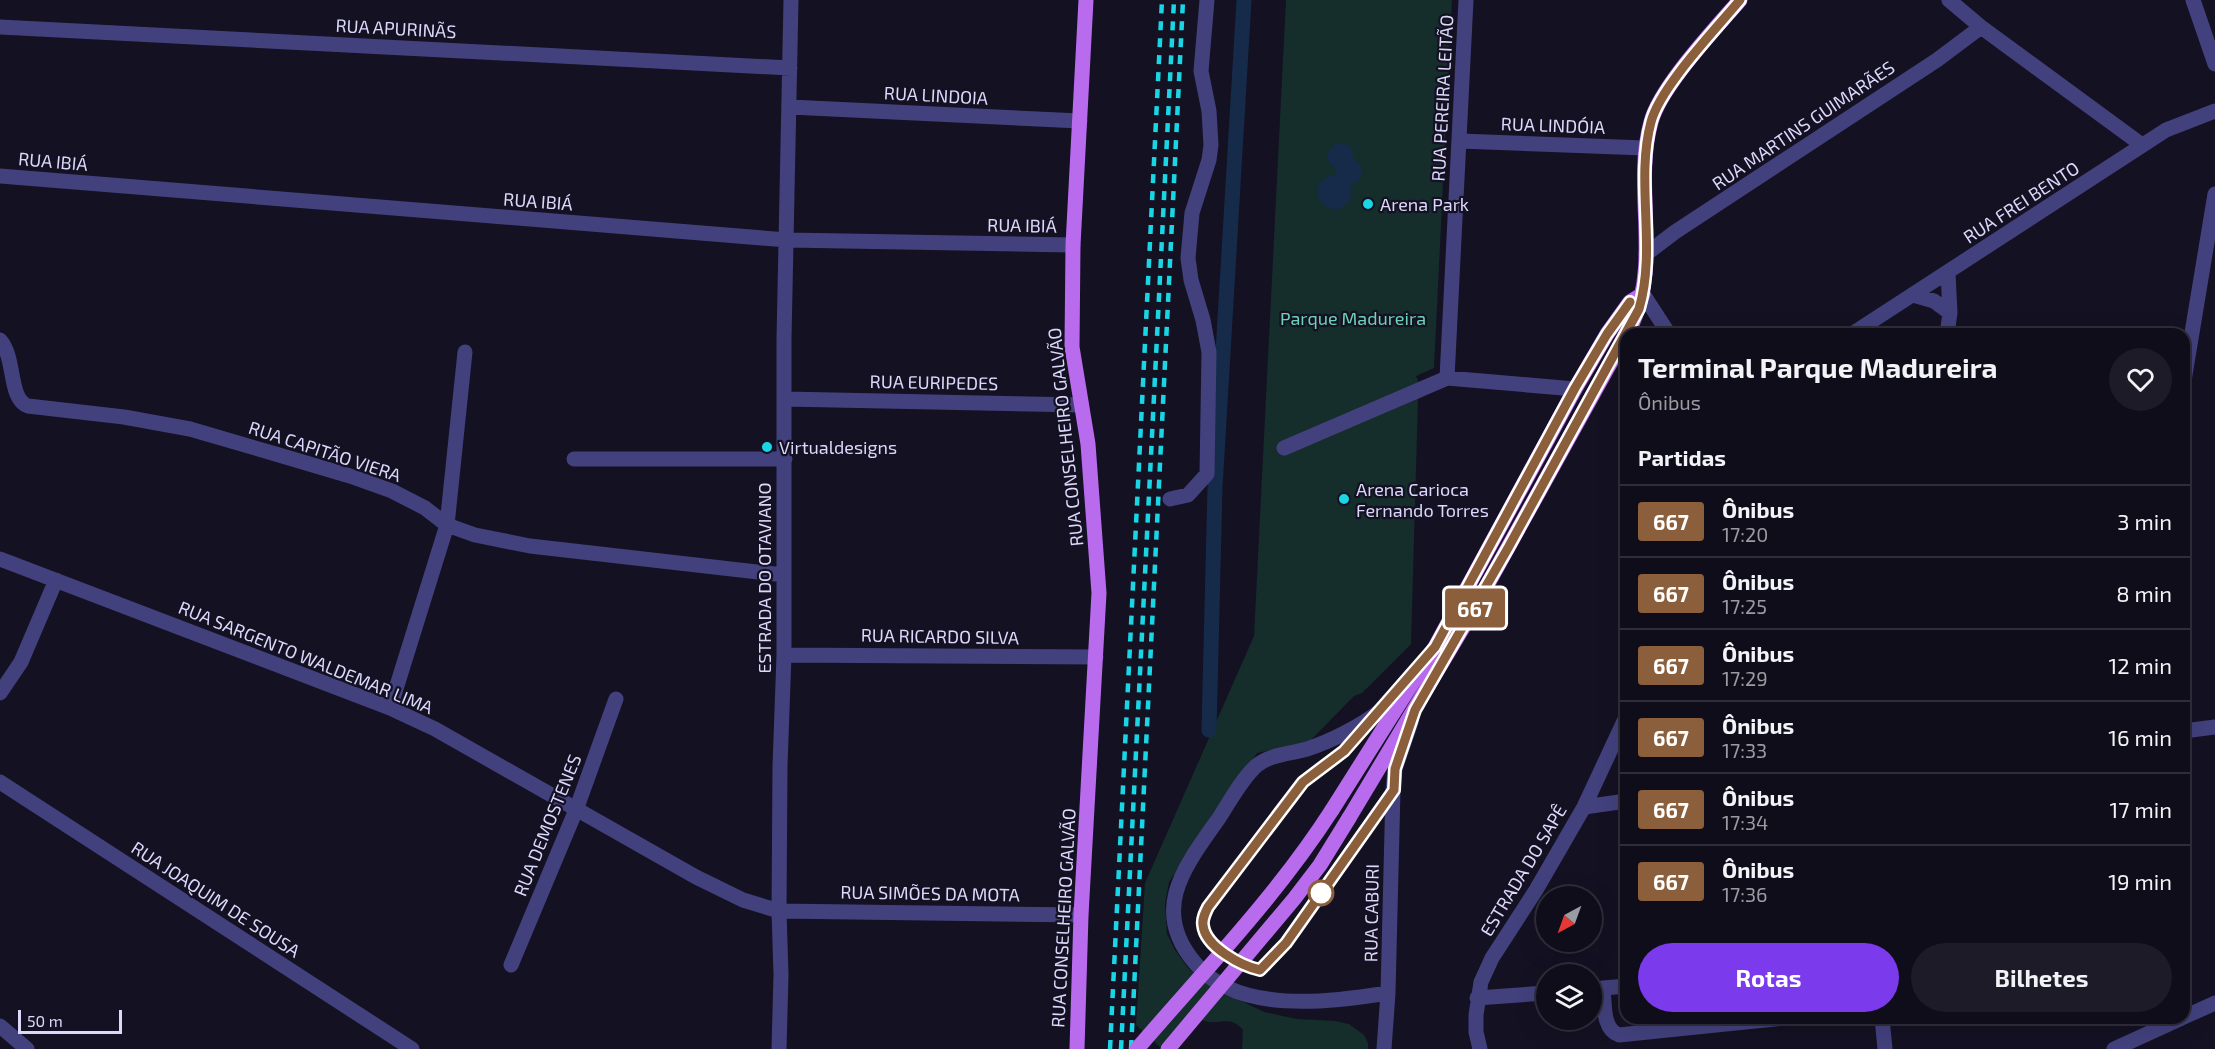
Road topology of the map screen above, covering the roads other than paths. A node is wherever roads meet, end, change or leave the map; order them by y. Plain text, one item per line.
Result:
1 (791, 0) edge
2 (1086, 0) edge
3 (1207, 0) edge
4 (1466, 0) edge
5 (1740, 0) edge
6 (1949, 0) edge
7 (2193, 0) edge
8 (0, 27) edge
9 (1981, 27) junction
10 (2215, 64) edge
11 (790, 68) junction
12 (790, 107) junction
13 (2215, 111) edge
14 (1080, 122) junction
15 (1460, 141) junction
16 (2142, 145) junction
17 (1646, 147) junction
18 (0, 176) edge
19 (2215, 194) edge
20 (787, 240) junction
21 (1073, 245) junction
22 (1646, 254) junction
23 (1948, 273) junction
24 (1643, 294) junction
25 (1913, 295) junction
26 (1950, 313) junction
27 (1630, 328) edge
28 (1665, 328) edge
29 (1861, 328) edge
30 (1948, 328) edge
31 (0, 340) edge
32 (2190, 345) edge
33 (1620, 349) edge
34 (465, 352) dead end
35 (1447, 378) junction
36 (1575, 388) junction
37 (785, 399) junction
38 (1081, 405) junction
39 (1284, 448) dead end
40 (574, 459) dead end
41 (785, 459) junction
42 (1170, 498) dead end
43 (447, 525) junction
44 (0, 559) edge
45 (784, 575) junction
46 (56, 580) junction
47 (1435, 647) junction
48 (784, 654) junction
49 (1096, 657) junction
50 (0, 693) edge
51 (616, 699) dead end
52 (390, 708) junction
53 (1415, 710) junction
54 (2215, 727) edge
55 (1620, 730) edge
56 (2190, 730) edge
57 (0, 782) edge
58 (1620, 802) edge
59 (1584, 807) junction
60 (576, 810) junction
61 (779, 911) junction
62 (1081, 915) junction
63 (511, 965) dead end
64 (1620, 987) edge
65 (1602, 988) edge
66 (1388, 993) junction
67 (1536, 994) edge
68 (1478, 998) junction
69 (2215, 1004) edge
70 (1602, 1006) edge
71 (2190, 1015) edge
72 (1678, 1024) edge
73 (1883, 1024) edge
74 (2154, 1024) edge
75 (1658, 1025) edge
76 (0, 1026) edge
77 (27, 1049) edge
78 (412, 1049) edge
79 (779, 1049) edge
80 (1077, 1049) edge
81 (1137, 1049) edge
82 (1167, 1049) edge
83 (1384, 1049) edge
84 (1480, 1049) edge
85 (1885, 1049) edge
86 (2114, 1049) edge

1 - 11 street, ESTRADA DO OTAVIANO
2 - 14 main road, RUA CONSELHEIRO GALVÃO
3 - 42 street
4 - 15 street, RUA PEREIRA LEITÃO
5 - 17 main road
6 - 9 street
7 - 10 street
8 - 11 street, RUA APURINÃS
9 - 16 street
9 - 22 street, RUA MARTINS GUIMARÃES
11 - 12 street, ESTRADA DO OTAVIANO
12 - 14 street, RUA LINDOIA
12 - 20 street, ESTRADA DO OTAVIANO
13 - 16 street, RUA FREI BENTO
14 - 21 main road, RUA CONSELHEIRO GALVÃO
15 - 17 street, RUA LINDÓIA
15 - 35 street, RUA PEREIRA LEITÃO
16 - 23 street, RUA FREI BENTO
17 - 22 main road
18 - 20 street, RUA IBIÁ
19 - 32 street
20 - 21 street, RUA IBIÁ
20 - 37 street, ESTRADA DO OTAVIANO
21 - 38 main road, RUA CONSELHEIRO GALVÃO
22 - 24 main road
23 - 25 street, RUA FREI BENTO
23 - 26 street
24 - 27 main road
24 - 28 street
24 - 36 main road
25 - 26 street
25 - 29 street, RUA FREI BENTO
26 - 30 street
31 - 43 street, RUA CAPITÃO VIERA
33 - 53 main road
34 - 43 street
35 - 36 street
35 - 39 street
36 - 47 main road
37 - 38 street, RUA EURIPEDES
37 - 41 street, ESTRADA DO OTAVIANO
38 - 49 main road, RUA CONSELHEIRO GALVÃO
40 - 41 street
41 - 45 street, ESTRADA DO OTAVIANO
43 - 45 street, RUA CAPITÃO VIERA
43 - 52 street
44 - 46 street, RUA SARGENTO WALDEMAR LIMA
45 - 48 street, ESTRADA DO OTAVIANO
46 - 50 street
46 - 52 street, RUA SARGENTO WALDEMAR LIMA
47 - 66 street
47 - 81 main road, bridge
48 - 49 street, RUA RICARDO SILVA
48 - 61 street, ESTRADA DO OTAVIANO
49 - 62 main road, RUA CONSELHEIRO GALVÃO
51 - 60 street, RUA DEMOSTENES
52 - 60 street, RUA SARGENTO WALDEMAR LIMA
53 - 66 street, RUA CABURI
53 - 82 main road, bridge
54 - 56 street
55 - 59 street, ESTRADA DO SAPÊ
57 - 78 street, RUA JOAQUIM DE SOUSA
58 - 59 street
59 - 68 street, ESTRADA DO SAPÊ
60 - 61 street, RUA SARGENTO WALDEMAR LIMA
60 - 63 street, RUA DEMOSTENES
61 - 62 street, RUA SIMÕES DA MOTA
61 - 79 street, ESTRADA DO OTAVIANO
62 - 80 main road, RUA CONSELHEIRO GALVÃO
64 - 65 street
66 - 83 street, RUA CABURI
67 - 68 street
68 - 84 street, ESTRADA DO SAPÊ
69 - 71 street
70 - 75 street
72 - 75 street
73 - 85 street
74 - 86 street
76 - 77 street

